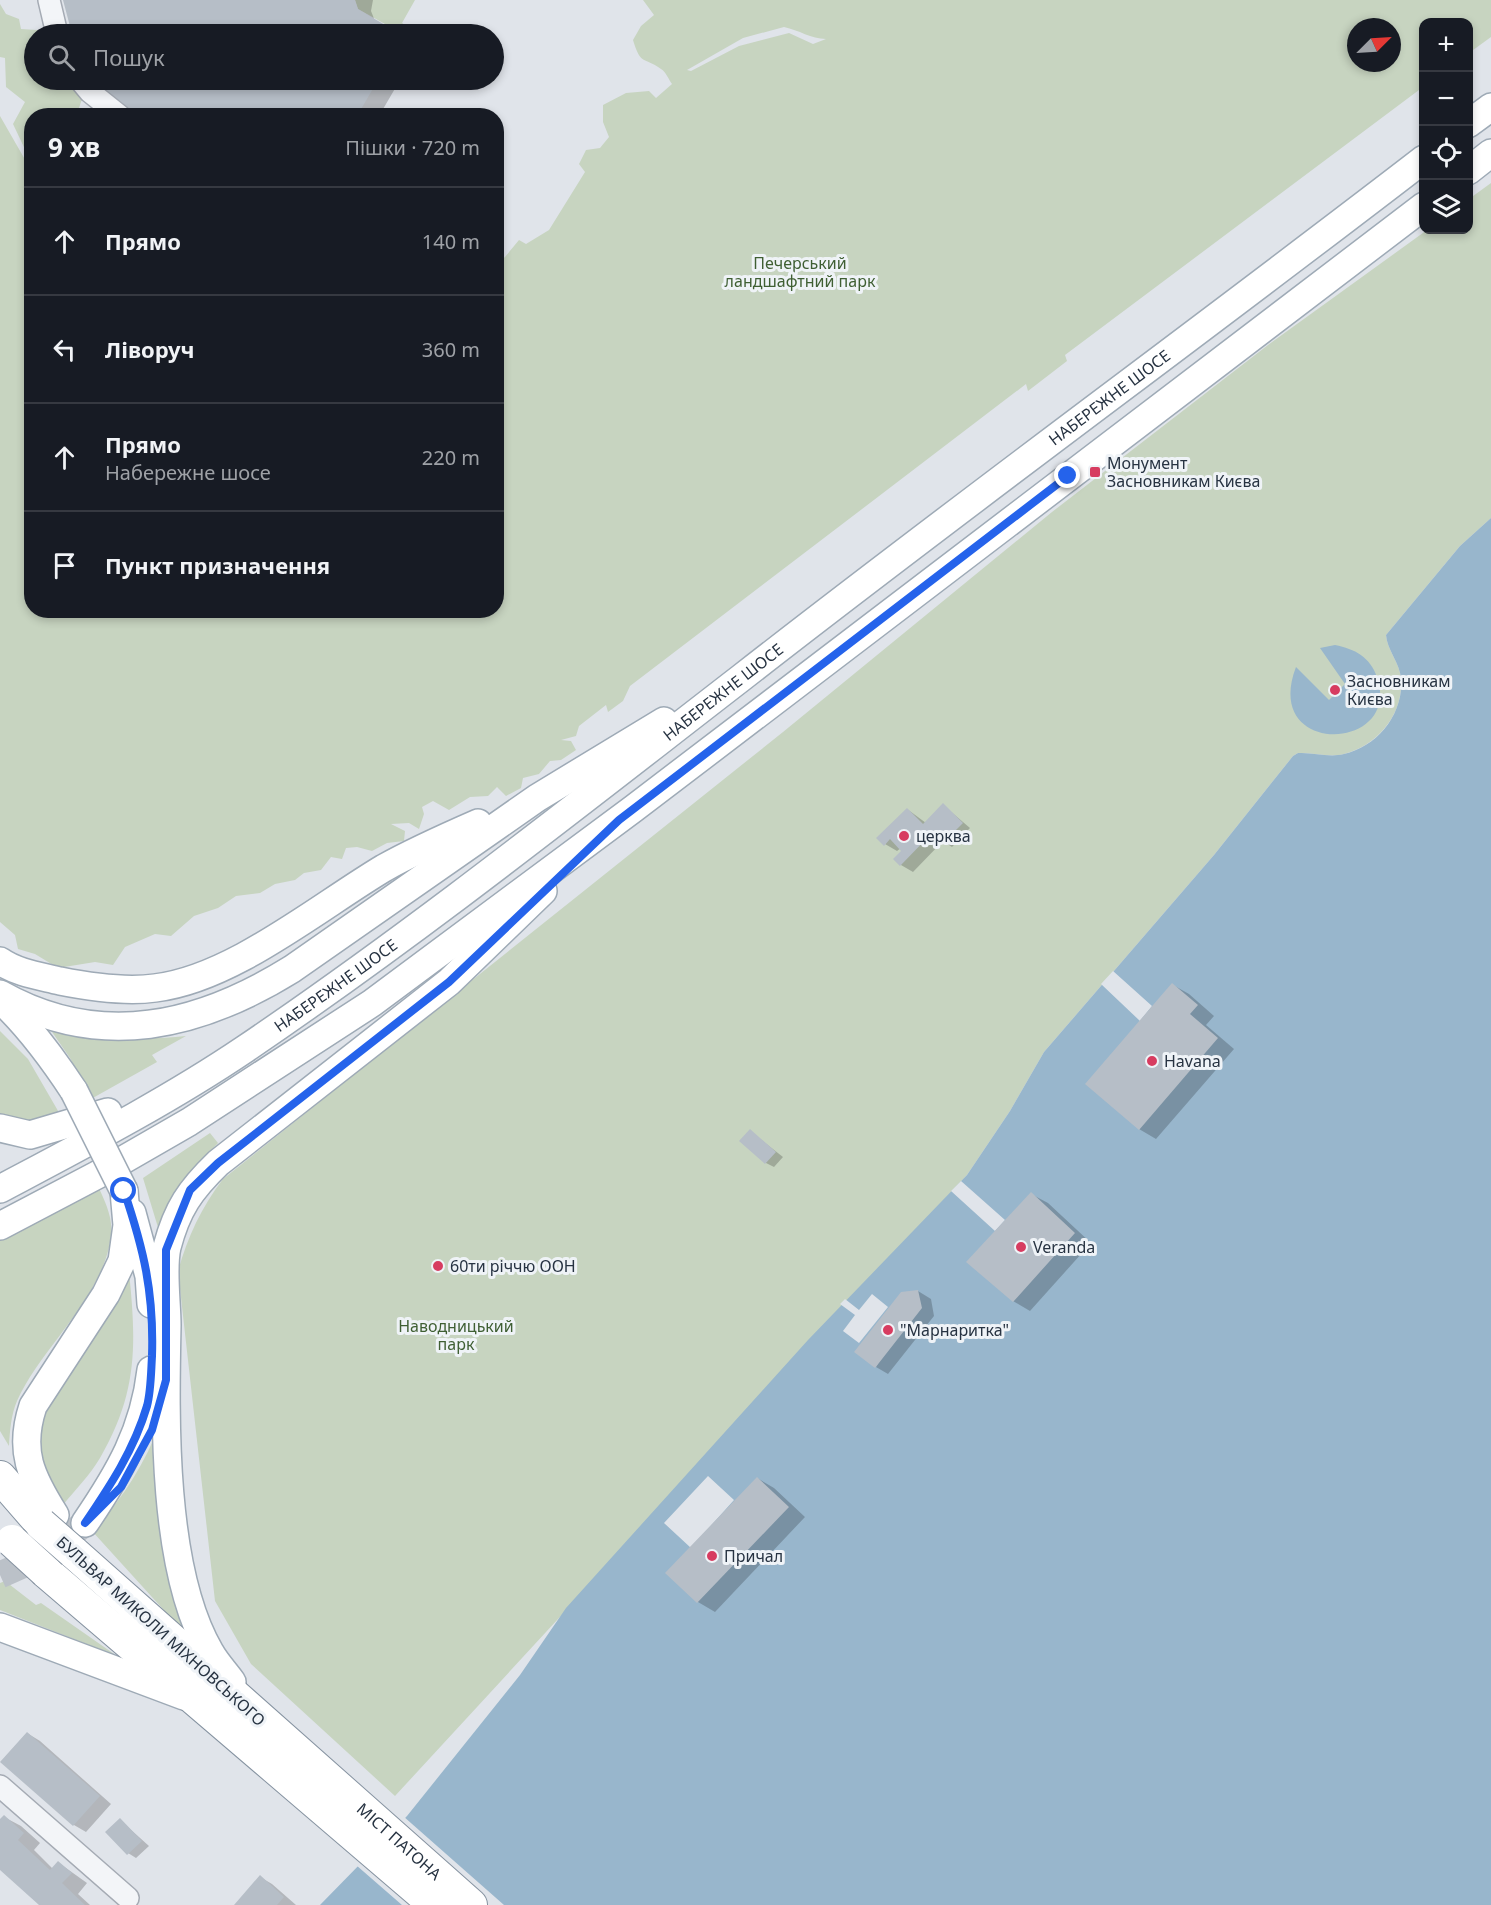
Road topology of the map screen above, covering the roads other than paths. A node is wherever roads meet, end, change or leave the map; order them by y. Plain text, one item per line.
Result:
1 (49, 0) edge
2 (55, 24) edge
3 (88, 90) edge
4 (1491, 107) edge
5 (110, 108) edge
6 (1473, 120) edge
7 (1491, 153) edge
8 (1419, 163) edge
9 (1473, 167) edge
10 (1419, 210) edge
11 (742, 676) junction
12 (537, 798) junction
13 (619, 820) junction
14 (0, 961) edge
15 (0, 994) edge
16 (0, 1000) edge
17 (0, 1019) edge
18 (178, 1090) junction
19 (74, 1091) junction
20 (0, 1128) edge
21 (0, 1189) edge
22 (124, 1191) junction
23 (0, 1226) edge
24 (166, 1380) junction
25 (0, 1476) edge
26 (48, 1519) junction
27 (6, 1534) edge
28 (79, 1541) junction
29 (0, 1627) edge
30 (201, 1704) junction
31 (261, 1722) junction
32 (0, 1786) edge
33 (321, 1789) junction
34 (128, 1898) dead end
35 (435, 1905) edge
36 (471, 1905) edge

1 - 2 street
3 - 5 street
4 - 6 main road
7 - 9 main road
8 - 11 main road, НАБЕРЕЖНЕ ШОСЕ
10 - 13 main road, НАБЕРЕЖНЕ ШОСЕ
11 - 12 main road
11 - 18 main road, НАБЕРЕЖНЕ ШОСЕ
12 - 14 main road
12 - 15 main road
13 - 23 main road, НАБЕРЕЖНЕ ШОСЕ
13 - 24 main road
16 - 19 main road
17 - 19 main road
18 - 20 main road
18 - 21 main road, НАБЕРЕЖНЕ ШОСЕ
19 - 22 main road, bridge
22 - 26 main road
22 - 28 main road
24 - 28 main road
24 - 31 main road
25 - 26 highway, БУЛЬВАР МИКОЛИ МІХНОВСЬКОГО
26 - 28 highway, БУЛЬВАР МИКОЛИ МІХНОВСЬКОГО, bridge
27 - 30 highway, БУЛЬВАР МИКОЛИ МІХНОВСЬКОГО, bridge
28 - 31 highway, БУЛЬВАР МИКОЛИ МІХНОВСЬКОГО
29 - 30 main road
30 - 33 highway, БУЛЬВАР МИКОЛИ МІХНОВСЬКОГО
31 - 33 highway, БУЛЬВАР МИКОЛИ МІХНОВСЬКОГО
32 - 34 street
33 - 35 highway, МІСТ ПАТОНА
33 - 36 highway, МІСТ ПАТОНА

